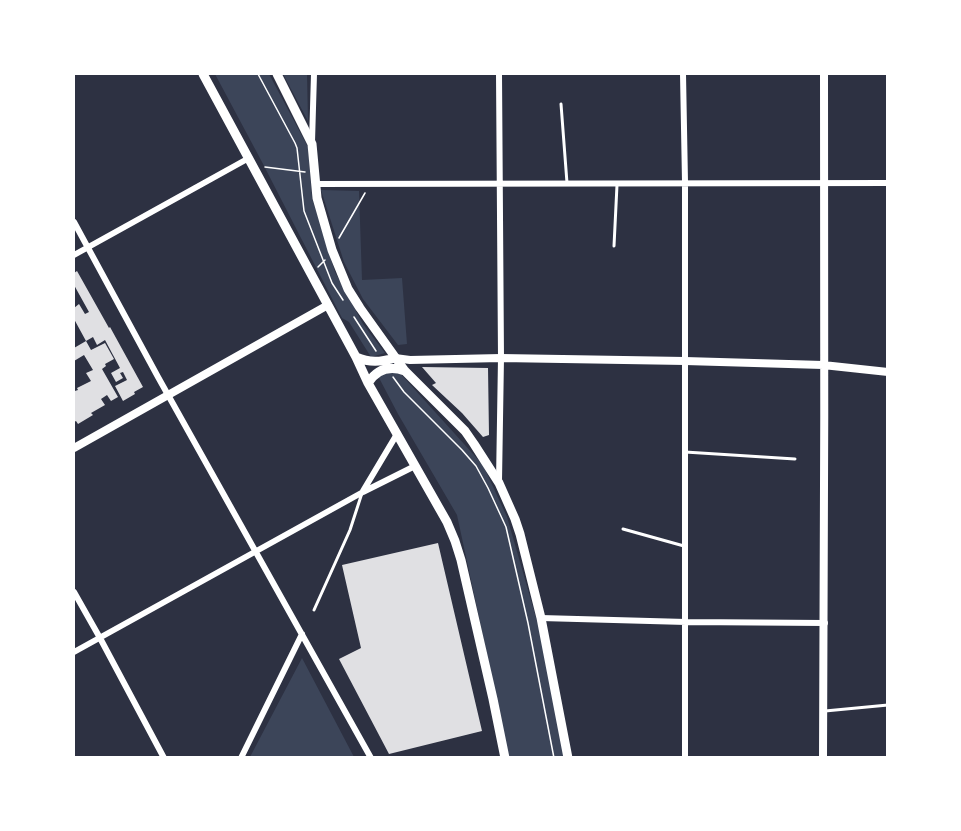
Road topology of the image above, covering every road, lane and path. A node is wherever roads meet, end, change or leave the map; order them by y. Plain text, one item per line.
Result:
1 (203, 74) edge
2 (277, 74) edge
3 (314, 74) edge
4 (499, 74) edge
5 (683, 74) edge
6 (824, 74) edge
7 (561, 105) dead end
8 (312, 144) junction
9 (251, 162) junction
10 (314, 173) junction
11 (685, 182) junction
12 (567, 183) junction
13 (617, 183) junction
14 (824, 183) junction
15 (888, 183) edge
16 (315, 184) junction
17 (370, 184) junction
18 (500, 184) junction
19 (74, 222) edge
20 (614, 246) dead end
21 (88, 247) junction
22 (332, 250) junction
23 (74, 255) edge
24 (310, 273) junction
25 (328, 305) junction
26 (356, 357) junction
27 (395, 357) junction
28 (501, 358) junction
29 (685, 361) junction
30 (823, 365) junction
31 (405, 371) junction
32 (888, 372) edge
33 (391, 375) dead end
34 (368, 383) junction
35 (168, 395) junction
36 (397, 434) junction
37 (74, 448) edge
38 (686, 452) junction
39 (795, 459) dead end
40 (415, 466) junction
41 (499, 483) junction
42 (363, 492) junction
43 (623, 529) dead end
44 (685, 547) junction
45 (256, 551) junction
46 (74, 592) edge
47 (314, 610) dead end
48 (541, 618) junction
49 (686, 622) junction
50 (825, 623) junction
51 (302, 634) junction
52 (100, 638) junction
53 (74, 652) edge
54 (888, 705) edge
55 (824, 711) junction
56 (164, 758) edge
57 (242, 758) edge
58 (371, 758) edge
59 (505, 758) edge
60 (554, 758) edge
61 (568, 758) edge
62 (686, 758) edge
63 (823, 758) edge

1 - 9 main road
2 - 8 main road
3 - 8 street
4 - 18 street
5 - 11 street
6 - 14 street
7 - 12 lane
8 - 10 main road
9 - 10 path
9 - 21 street
9 - 24 main road
10 - 16 main road
11 - 13 street
11 - 14 street
11 - 29 street
12 - 13 street
12 - 18 street
13 - 20 lane
14 - 15 street
14 - 30 street
16 - 17 street
16 - 22 main road
17 - 18 street
17 - 22 path
18 - 28 street
19 - 21 street
21 - 23 street
21 - 35 street
22 - 24 path
22 - 27 main road
24 - 25 main road
25 - 26 main road
25 - 35 main road
26 - 27 main road
26 - 34 main road
27 - 28 street
27 - 31 main road
28 - 29 street
28 - 41 street
29 - 30 street
29 - 38 street
30 - 32 street
30 - 50 street
31 - 34 main road
31 - 41 main road
33 - 60 path
34 - 36 main road
35 - 37 main road
35 - 45 street
36 - 40 main road
36 - 42 street
38 - 39 lane
38 - 44 street
40 - 42 street
40 - 59 main road
41 - 48 main road
42 - 45 street
42 - 47 lane
43 - 44 lane
44 - 49 street
45 - 51 street
45 - 52 street
46 - 52 street
48 - 49 street
48 - 61 main road
49 - 50 street
49 - 62 street
50 - 55 street
51 - 57 street
51 - 58 street
52 - 53 street
52 - 56 street
54 - 55 lane
55 - 63 street

